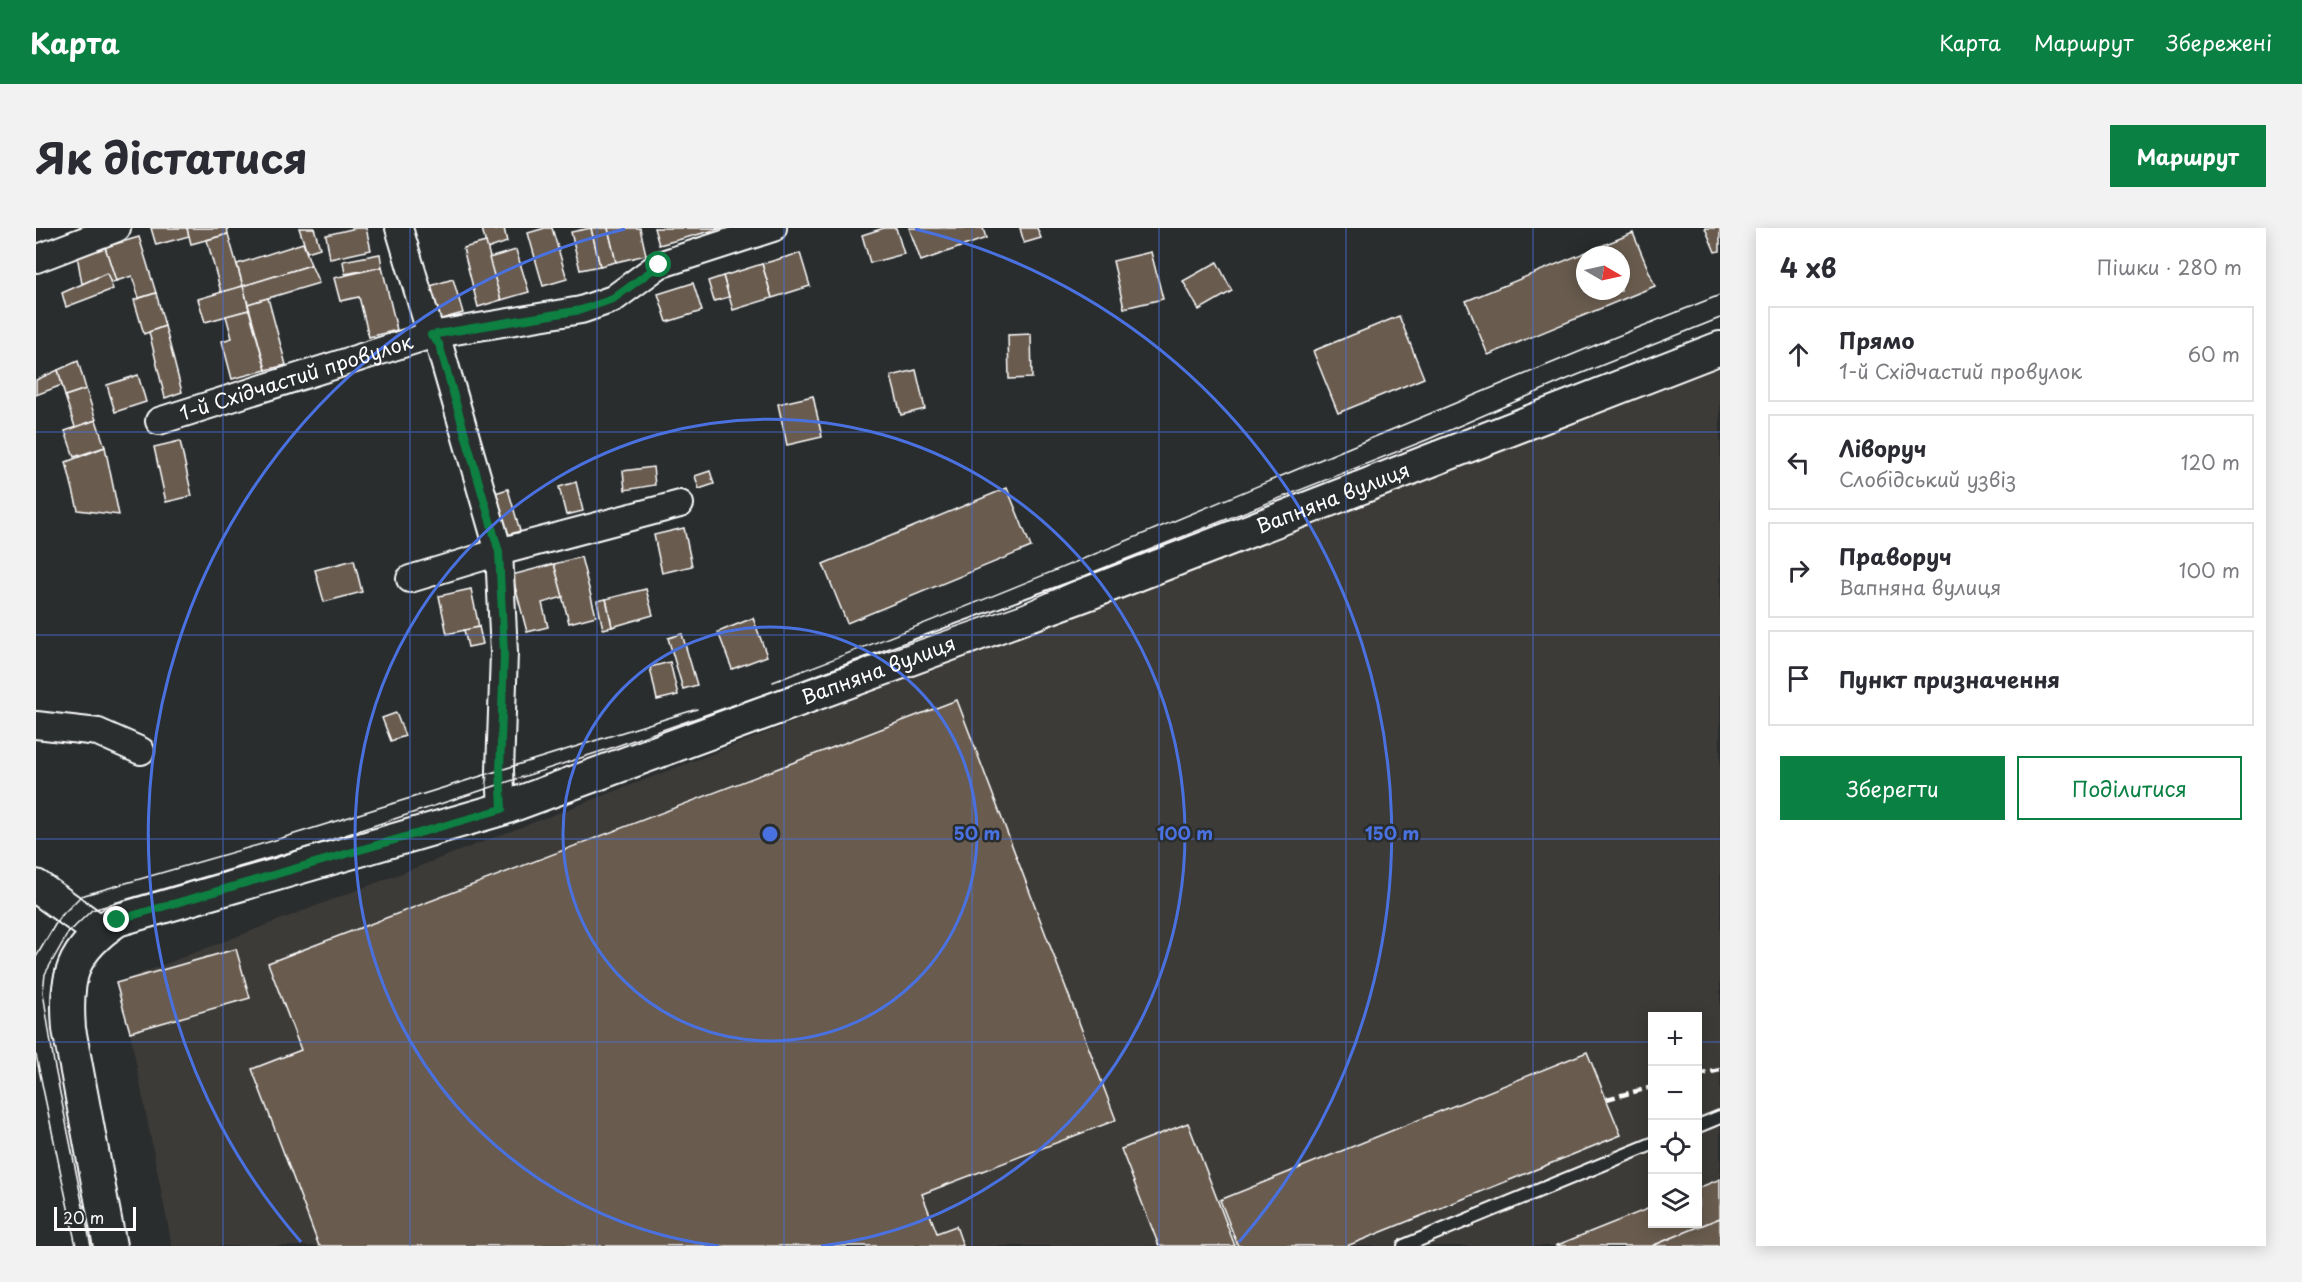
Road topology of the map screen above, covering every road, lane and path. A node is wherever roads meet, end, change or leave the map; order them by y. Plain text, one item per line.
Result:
1 (117, 228) edge
2 (399, 228) edge
3 (773, 228) edge
4 (36, 259) edge
5 (431, 335) junction
6 (1720, 348) edge
7 (159, 421) dead end
8 (680, 504) dead end
9 (499, 552) junction
10 (410, 579) dead end
11 (36, 725) edge
12 (141, 751) dead end
13 (502, 809) junction
14 (36, 886) edge
15 (100, 932) junction
16 (1720, 1117) edge
17 (1702, 1124) edge
18 (1648, 1146) edge
19 (110, 1246) edge
20 (1404, 1246) edge

1 - 4 street
2 - 5 street
3 - 5 street, 1-й Східчастий провулок
5 - 7 street, 1-й Східчастий провулок
5 - 9 street
6 - 13 street, Вапняна вулиця
8 - 9 street
9 - 10 street
9 - 13 street
11 - 12 street
13 - 15 street, Вапняна вулиця
14 - 15 street
15 - 19 street, Вапняна вулиця
16 - 17 lane
18 - 20 lane

